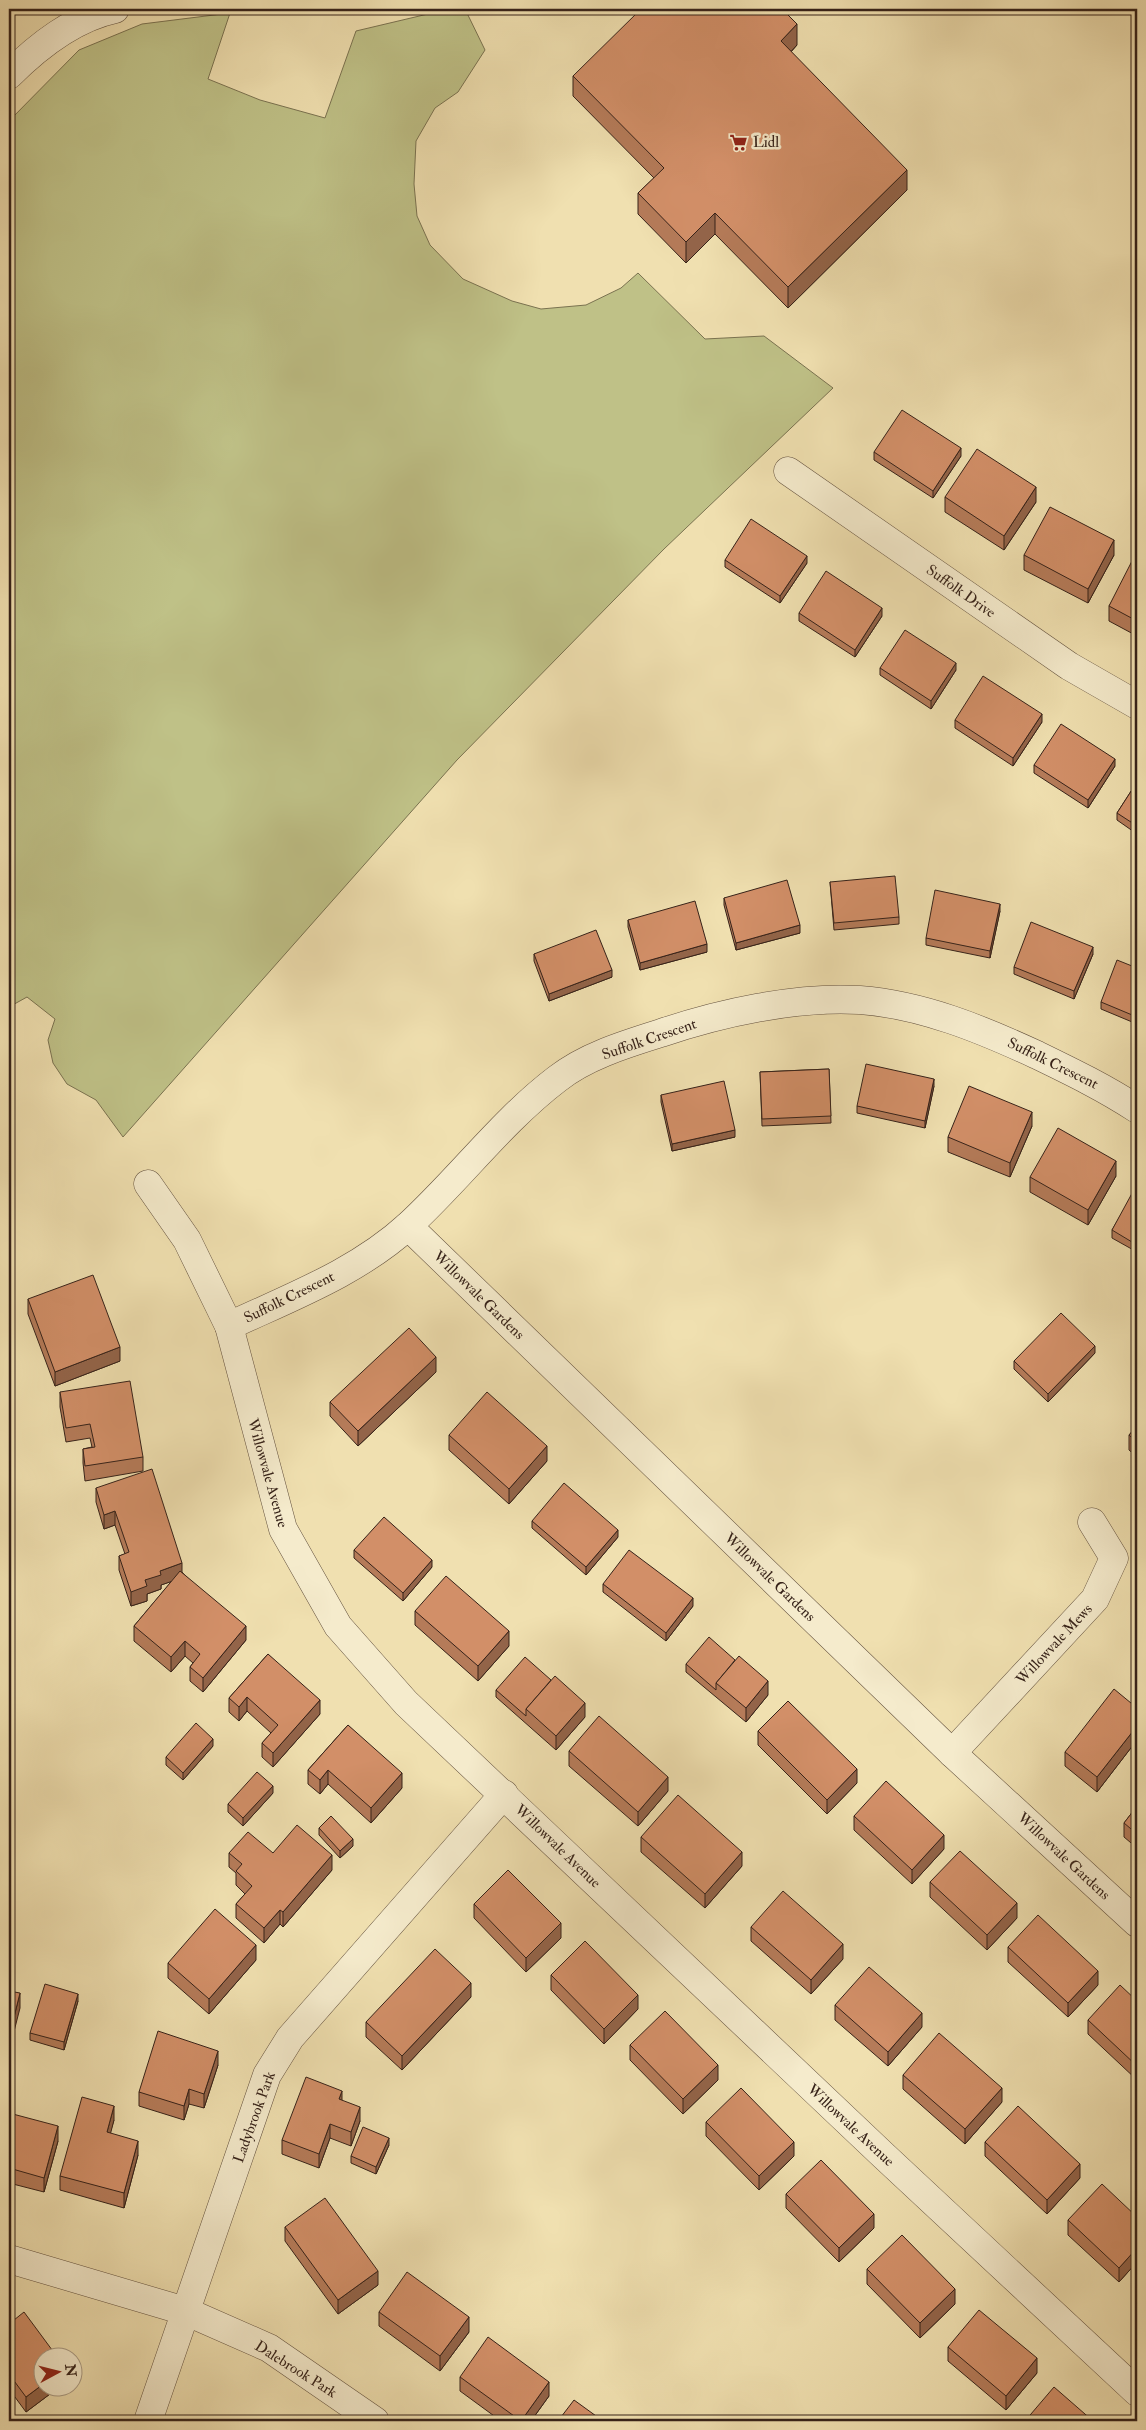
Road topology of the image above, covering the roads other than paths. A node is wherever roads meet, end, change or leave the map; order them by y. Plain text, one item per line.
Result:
1 (115, 9) edge
2 (9, 75) edge
3 (788, 471) dead end
4 (1137, 705) edge
5 (1137, 1110) edge
6 (148, 1184) dead end
7 (408, 1226) junction
8 (229, 1326) junction
9 (1092, 1522) dead end
10 (1126, 1559) edge
11 (952, 1753) junction
12 (504, 1794) junction
13 (1137, 1923) edge
14 (9, 2260) edge
15 (185, 2311) junction
16 (1137, 2392) edge
17 (148, 2421) edge
18 (376, 2421) edge

1 - 2 street
3 - 4 street, Suffolk Drive
5 - 7 street, Suffolk Crescent
6 - 8 street, Willowvale Avenue
7 - 8 street, Suffolk Crescent
7 - 11 street, Willowvale Gardens
8 - 12 street, Willowvale Avenue
9 - 10 street, Willowvale Mews
10 - 11 street, Willowvale Mews
11 - 13 street, Willowvale Gardens
12 - 15 street, Ladybrook Park
12 - 16 street, Willowvale Avenue
14 - 15 street, Dalebrook Park
15 - 17 street, Ladybrook Park
15 - 18 street, Dalebrook Park

